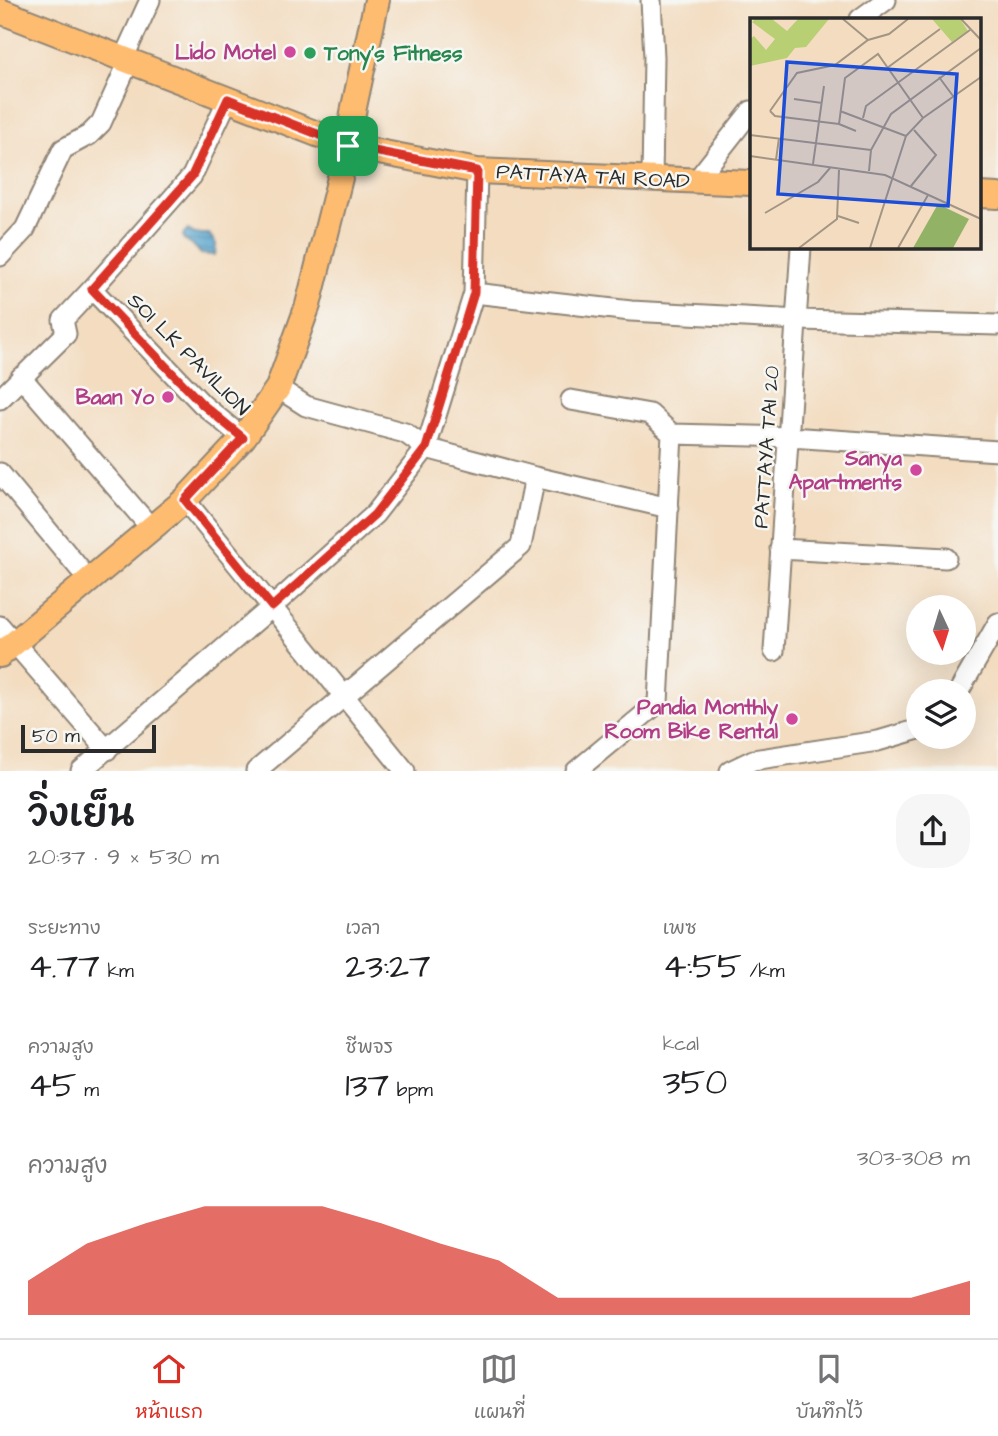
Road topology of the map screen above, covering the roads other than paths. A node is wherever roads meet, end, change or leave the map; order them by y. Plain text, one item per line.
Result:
1 (150, 0) edge
2 (377, 0) edge
3 (651, 0) edge
4 (886, 0) edge
5 (0, 11) edge
6 (861, 18) edge
7 (126, 60) junction
8 (228, 99) junction
9 (750, 112) edge
10 (348, 146) junction
11 (477, 171) junction
12 (652, 179) junction
13 (696, 181) junction
14 (750, 183) edge
15 (801, 248) edge
16 (0, 256) edge
17 (92, 289) junction
18 (474, 293) junction
19 (798, 320) junction
20 (998, 325) edge
21 (22, 377) junction
22 (278, 388) junction
23 (0, 399) edge
24 (571, 400) dead end
25 (673, 434) junction
26 (243, 438) junction
27 (790, 438) junction
28 (426, 448) junction
29 (998, 451) edge
30 (0, 473) edge
31 (536, 477) junction
32 (185, 500) junction
33 (668, 508) junction
34 (151, 528) junction
35 (780, 550) junction
36 (946, 558) dead end
37 (88, 579) junction
38 (272, 607) junction
39 (998, 623) edge
40 (5, 642) edge
41 (774, 651) dead end
42 (966, 679) edge
43 (345, 696) junction
44 (906, 733) edge
45 (107, 750) junction
46 (588, 768) edge
47 (81, 771) edge
48 (256, 771) edge
49 (405, 771) edge
50 (730, 771) edge

1 - 7 street
2 - 10 main road
3 - 12 street
4 - 6 street
5 - 7 main road, PATTAYA TAI ROAD
7 - 8 main road, PATTAYA TAI ROAD
7 - 16 street
8 - 10 main road, PATTAYA TAI ROAD
8 - 17 street
9 - 13 street
10 - 11 main road, PATTAYA TAI ROAD
10 - 22 main road
11 - 12 main road, PATTAYA TAI ROAD
11 - 18 street
12 - 13 main road, PATTAYA TAI ROAD
13 - 14 main road, PATTAYA TAI ROAD
15 - 19 street, PATTAYA TAI 20
17 - 21 street
17 - 26 street, SOI LK PAVILION
18 - 19 street
18 - 28 street
19 - 20 street
19 - 27 street, PATTAYA TAI 20
21 - 23 street
21 - 34 street
22 - 26 main road
22 - 28 street
24 - 25 street
25 - 27 street
25 - 33 street
26 - 32 main road
27 - 29 street
27 - 35 street, PATTAYA TAI 20
28 - 31 street
28 - 38 street
30 - 37 street
31 - 33 street
31 - 43 street
32 - 34 main road
32 - 38 street
33 - 46 street
34 - 37 main road
35 - 36 street
35 - 41 street, PATTAYA TAI 20
37 - 40 main road
38 - 43 street
38 - 45 street
39 - 42 street
40 - 45 street
43 - 48 street
43 - 49 street
44 - 50 street
45 - 47 street

